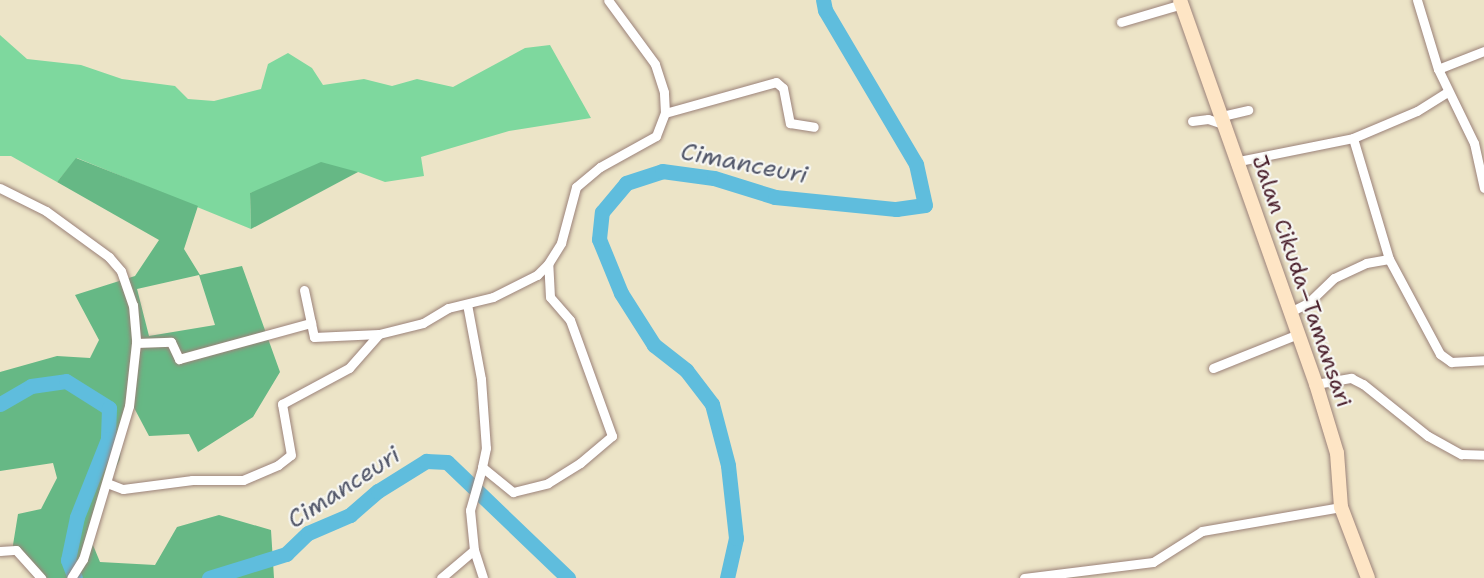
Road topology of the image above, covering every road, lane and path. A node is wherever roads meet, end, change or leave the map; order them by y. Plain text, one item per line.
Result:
1 (608, 0) edge
2 (1417, 0) edge
3 (1181, 2) edge
4 (1121, 22) dead end
5 (1484, 51) edge
6 (1438, 69) junction
7 (1448, 92) junction
8 (1248, 110) dead end
9 (665, 113) junction
10 (1192, 121) dead end
11 (1224, 121) junction
12 (814, 127) dead end
13 (1353, 138) junction
14 (1239, 161) junction
15 (0, 188) edge
16 (1484, 188) edge
17 (1389, 259) junction
18 (548, 264) junction
19 (304, 290) dead end
20 (467, 304) junction
21 (1290, 312) junction
22 (311, 323) junction
23 (379, 333) junction
24 (1298, 334) junction
25 (136, 343) junction
26 (1484, 360) edge
27 (1213, 369) dead end
28 (1316, 384) junction
29 (1484, 455) edge
30 (482, 468) dead end
31 (107, 483) junction
32 (1341, 507) junction
33 (474, 550) junction
34 (0, 551) edge
35 (41, 578) edge
36 (70, 578) edge
37 (441, 578) edge
38 (483, 578) edge
39 (1024, 578) edge
40 (1368, 578) edge

1 - 9 street
2 - 6 street
3 - 4 street
3 - 11 street, Jalan Cikuda–Tamansari
5 - 6 street
6 - 7 street
7 - 13 street
7 - 16 street
8 - 11 street
9 - 12 street
9 - 18 street
10 - 11 street
11 - 14 street, Jalan Cikuda–Tamansari
13 - 14 street
13 - 17 street
14 - 21 street, Jalan Cikuda–Tamansari
15 - 25 street
17 - 21 street
17 - 26 street
18 - 20 street
18 - 20 street
19 - 22 street
20 - 23 street
21 - 24 street, Jalan Cikuda–Tamansari
22 - 23 street
22 - 25 street
23 - 31 street
24 - 27 street
24 - 28 street, Jalan Cikuda–Tamansari
25 - 31 street
28 - 29 street
28 - 32 street, Jalan Cikuda–Tamansari
30 - 33 street
31 - 36 street
32 - 39 street
32 - 40 street, Jalan Cikuda–Tamansari
33 - 37 street
33 - 38 street
34 - 35 street

